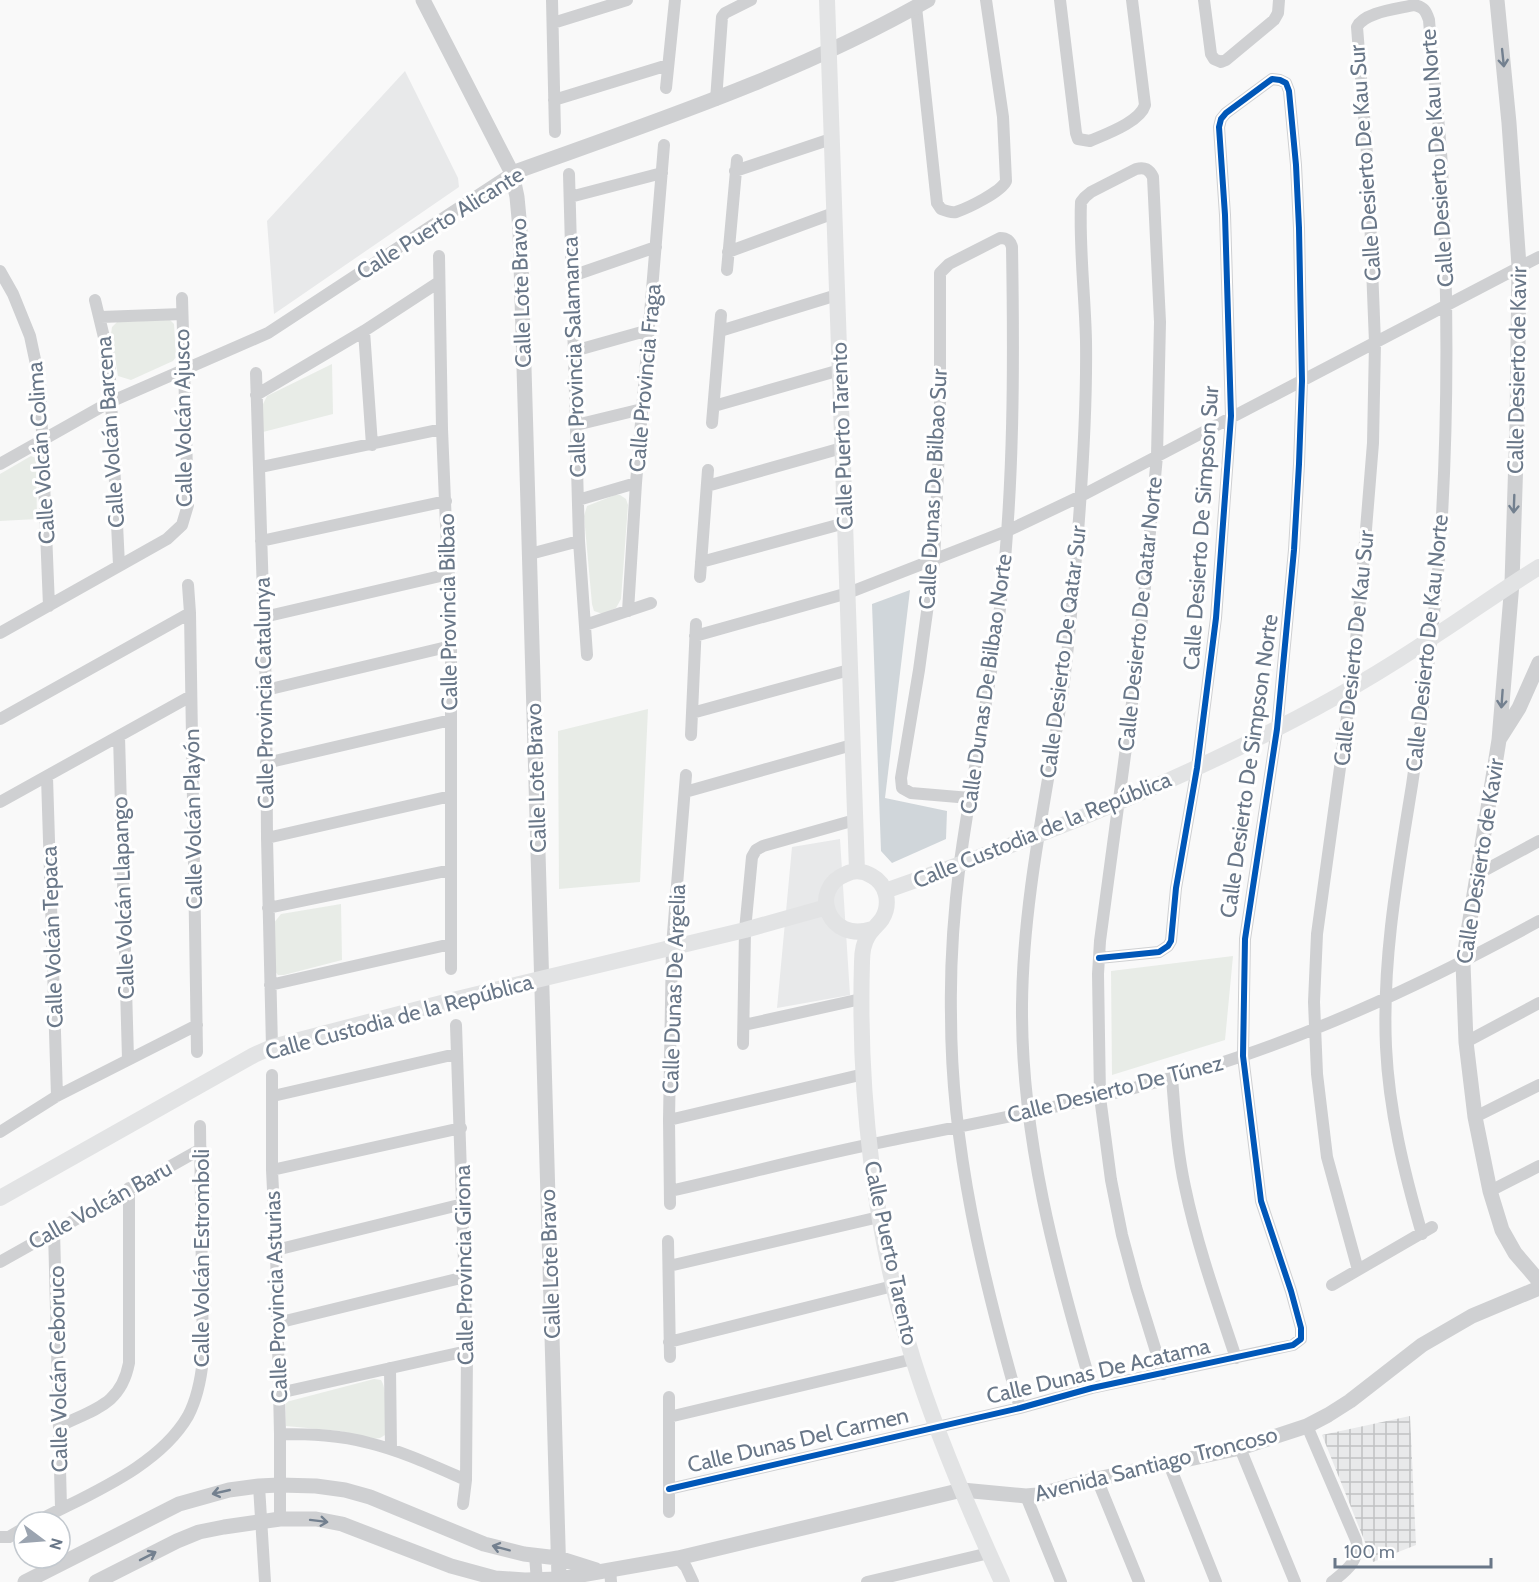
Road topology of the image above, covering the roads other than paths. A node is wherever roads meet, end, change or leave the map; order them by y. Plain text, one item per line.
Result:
1 (423, 0) edge
2 (552, 0) edge
3 (627, 0) edge
4 (675, 0) edge
5 (751, 0) edge
6 (827, 0) edge
7 (986, 0) edge
8 (1060, 0) edge
9 (1132, 0) edge
10 (1204, 0) edge
11 (1279, 0) edge
12 (1497, 0) edge
13 (922, 3) edge
14 (1426, 11) joint
15 (553, 23) junction
16 (828, 50) junction
17 (668, 65) junction
18 (1286, 83) joint
19 (666, 87) dead end
20 (554, 100) junction
21 (716, 100) junction
22 (555, 132) dead end
23 (831, 139) junction
24 (664, 145) dead end
25 (512, 173) junction
26 (662, 173) junction
27 (569, 174) dead end
28 (570, 197) junction
29 (1085, 197) joint
30 (834, 213) junction
31 (1010, 242) joint
32 (657, 247) junction
33 (728, 252) junction
34 (439, 256) dead end
35 (1539, 257) edge
36 (1519, 266) junction
37 (727, 270) dead end
38 (0, 271) edge
39 (572, 276) junction
40 (439, 282) junction
41 (837, 295) junction
42 (182, 298) dead end
43 (95, 300) dead end
44 (1447, 304) junction
45 (182, 314) junction
46 (721, 315) dead end
47 (101, 317) junction
48 (649, 330) junction
49 (364, 331) junction
50 (720, 331) junction
51 (1375, 343) junction
52 (574, 351) junction
53 (183, 369) junction
54 (840, 370) junction
55 (256, 373) dead end
56 (1302, 381) junction
57 (256, 395) junction
58 (110, 402) junction
59 (714, 406) junction
60 (642, 409) junction
61 (1231, 416) junction
62 (712, 423) dead end
63 (576, 425) junction
64 (442, 429) junction
65 (43, 440) junction
66 (372, 445) junction
67 (842, 448) junction
68 (1157, 456) junction
69 (0, 464) edge
70 (261, 467) junction
71 (708, 470) dead end
72 (636, 483) junction
73 (707, 486) junction
74 (1081, 496) junction
75 (578, 500) junction
76 (446, 501) junction
77 (845, 523) junction
78 (1007, 531) junction
79 (261, 541) junction
80 (579, 541) junction
81 (530, 554) junction
82 (934, 561) junction
83 (701, 562) junction
84 (119, 565) junction
85 (1539, 567) edge
86 (449, 574) junction
87 (700, 577) dead end
88 (1512, 583) junction
89 (188, 585) dead end
90 (848, 593) junction
91 (651, 603) dead end
92 (49, 606) junction
93 (628, 611) junction
94 (190, 613) junction
95 (264, 616) junction
96 (585, 625) junction
97 (0, 633) edge
98 (1432, 638) junction
99 (451, 646) junction
100 (587, 655) dead end
101 (1539, 663) edge
102 (849, 670) junction
103 (1351, 688) junction
104 (266, 690) junction
105 (191, 696) junction
106 (692, 713) junction
107 (0, 719) edge
108 (451, 720) junction
109 (1277, 729) junction
110 (691, 735) dead end
111 (119, 736) junction
112 (1498, 740) junction
113 (852, 745) junction
114 (266, 763) junction
115 (1197, 768) junction
116 (686, 775) dead end
117 (47, 777) junction
118 (685, 792) junction
119 (451, 796) junction
120 (970, 798) junction
121 (0, 802) edge
122 (1117, 804) junction
123 (855, 820) junction
124 (1038, 837) junction
125 (267, 838) junction
126 (1539, 841) edge
127 (960, 865) junction
128 (451, 870) junction
129 (857, 872) junction
130 (1476, 875) junction
131 (885, 891) junction
132 (827, 907) junction
133 (268, 908) junction
134 (1539, 921) edge
135 (837, 925) junction
136 (872, 929) junction
137 (746, 930) junction
138 (451, 944) junction
139 (672, 946) junction
140 (1099, 958) junction
141 (1463, 963) junction
142 (451, 969) dead end
143 (861, 978) junction
144 (542, 979) junction
145 (270, 985) junction
146 (861, 999) junction
147 (1385, 999) junction
148 (1539, 1003) edge
149 (197, 1025) junction
150 (456, 1025) dead end
151 (744, 1025) junction
152 (1314, 1029) junction
153 (1466, 1042) junction
154 (743, 1044) dead end
155 (272, 1047) junction
156 (197, 1052) dead end
157 (456, 1054) junction
158 (1243, 1056) junction
159 (128, 1059) junction
160 (864, 1074) junction
161 (272, 1075) dead end
162 (1172, 1078) junction
163 (1539, 1085) edge
164 (57, 1096) junction
165 (273, 1096) junction
166 (1100, 1097) junction
167 (1028, 1111) junction
168 (1475, 1118) junction
169 (669, 1120) junction
170 (200, 1126) dead end
171 (958, 1127) junction
172 (461, 1128) junction
173 (0, 1132) edge
174 (869, 1145) junction
175 (201, 1149) junction
176 (1539, 1166) edge
177 (272, 1170) junction
178 (129, 1188) junction
179 (1490, 1191) junction
180 (0, 1198) edge
181 (670, 1198) joint
182 (463, 1204) junction
183 (879, 1217) junction
184 (54, 1230) junction
185 (668, 1241) dead end
186 (276, 1250) junction
187 (0, 1262) edge
188 (669, 1266) junction
189 (1358, 1270) junction
190 (465, 1277) junction
191 (1539, 1281) edge
192 (1332, 1285) dead end
193 (893, 1286) junction
194 (1539, 1288) edge
195 (278, 1323) junction
196 (1301, 1339) joint
197 (669, 1342) junction
198 (467, 1352) junction
199 (670, 1357) dead end
200 (1236, 1358) junction
201 (913, 1359) junction
202 (390, 1368) junction
203 (1163, 1374) junction
204 (1092, 1388) junction
205 (279, 1393) junction
206 (669, 1396) dead end
207 (1020, 1408) junction
208 (669, 1416) junction
209 (1307, 1425) junction
210 (60, 1426) junction
211 (936, 1426) junction
212 (280, 1434) junction
213 (1240, 1448) junction
214 (391, 1449) junction
215 (1169, 1464) junction
216 (466, 1479) junction
217 (1097, 1479) junction
218 (279, 1485) junction
219 (258, 1486) junction
220 (669, 1489) junction
221 (962, 1490) junction
222 (1026, 1496) junction
223 (463, 1504) dead end
224 (61, 1508) junction
225 (57, 1510) edge
226 (669, 1512) dead end
227 (280, 1519) junction
228 (261, 1521) junction
229 (989, 1553) junction
230 (535, 1555) junction
231 (558, 1558) junction
232 (678, 1558) junction
233 (606, 1574) edge
234 (559, 1580) edge
235 (507, 1581) edge
236 (537, 1581) edge
237 (25, 1582) edge
238 (96, 1582) edge
239 (264, 1582) edge
240 (693, 1582) edge
241 (867, 1582) edge
242 (1002, 1582) edge
243 (1061, 1582) edge
244 (1139, 1582) edge
245 (1216, 1582) edge
246 (1295, 1582) edge
247 (1332, 1582) edge

1 - 25 street, Calle Lote Bravo
2 - 15 street
3 - 15 street
4 - 17 street
5 - 21 street
6 - 16 main road, Calle Puerto Tarento
7 - 13 street
8 - 9 street
10 - 11 street
12 -> 36 street, Calle Desierto de Kavir
13 - 16 street, Calle Puerto Alicante
14 - 44 street, Calle Desierto De Kau Norte
14 - 51 street, Calle Desierto De Kau Sur
15 - 20 street
16 - 21 street, Calle Puerto Alicante
16 - 23 main road, Calle Puerto Tarento
17 - 19 street
17 - 20 street
18 - 56 street, Calle Desierto De Simpson Norte
18 - 61 street, Calle Desierto De Simpson Sur
20 - 22 street
21 - 25 street, Calle Puerto Alicante
23 - 30 main road, Calle Puerto Tarento
23 - 33 street
24 - 26 street, Calle Provincia Fraga
25 - 53 street, Calle Puerto Alicante
25 - 81 street, Calle Lote Bravo
26 - 28 street
26 - 32 street, Calle Provincia Fraga
27 - 28 street, Calle Provincia Salamanca
28 - 39 street, Calle Provincia Salamanca
29 - 68 street, Calle Desierto De Qatar Norte
29 - 74 street, Calle Desierto De Qatar Sur
30 - 33 street
30 - 41 main road, Calle Puerto Tarento
31 - 78 street, Calle Dunas De Bilbao Norte
31 - 82 street, Calle Dunas De Bilbao Sur
32 - 39 street
32 - 48 street, Calle Provincia Fraga
33 - 37 street
34 - 40 street, Calle Provincia Bilbao
35 - 36 street
36 - 44 street
36 -> 88 street, Calle Desierto de Kavir
38 - 65 street, Calle Volcán Colima
39 - 52 street, Calle Provincia Salamanca
40 - 49 street
40 - 64 street, Calle Provincia Bilbao
41 - 50 street
41 - 54 main road, Calle Puerto Tarento
42 - 45 street, Calle Volcán Ajusco
43 - 47 street, Calle Volcán Barcena
44 - 51 street
44 - 98 street, Calle Desierto De Kau Norte
45 - 47 street, Calle Volcán Ajusco
45 - 53 street, Calle Volcán Ajusco
46 - 50 street
47 - 58 street, Calle Volcán Barcena
48 - 52 street
48 - 60 street, Calle Provincia Fraga
49 - 57 street
49 - 66 street
50 - 59 street
51 - 56 street
51 - 103 street, Calle Desierto De Kau Sur
52 - 63 street, Calle Provincia Salamanca
53 - 58 street, Calle Puerto Alicante
53 - 84 street, Calle Volcán Ajusco
54 - 59 street
54 - 67 main road, Calle Puerto Tarento
55 - 57 street, Calle Provincia Catalunya
56 - 61 street
56 - 109 street, Calle Desierto De Simpson Norte
57 - 70 street, Calle Provincia Catalunya
58 - 65 street, Calle Puerto Alicante
58 - 84 street, Calle Volcán Barcena
59 - 62 street
60 - 63 street
60 - 72 street, Calle Provincia Fraga
61 - 68 street
61 - 115 street, Calle Desierto De Simpson Sur
63 - 75 street, Calle Provincia Salamanca
64 - 66 street
64 - 76 street, Calle Provincia Bilbao
65 - 69 street, Calle Puerto Alicante
65 - 92 street, Calle Volcán Colima
66 - 70 street
67 - 73 street
67 - 77 main road, Calle Puerto Tarento
68 - 74 street
68 - 122 street, Calle Desierto De Qatar Norte
70 - 79 street, Calle Provincia Catalunya
71 - 73 street
72 - 75 street
72 - 93 street, Calle Provincia Fraga
73 - 83 street
74 - 78 street
74 - 124 street, Calle Desierto De Qatar Sur
75 - 80 street, Calle Provincia Salamanca
76 - 79 street
76 - 86 street, Calle Provincia Bilbao
77 - 83 street
77 - 90 main road, Calle Puerto Tarento
78 - 82 street
78 - 120 street, Calle Dunas De Bilbao Norte
79 - 95 street, Calle Provincia Catalunya
80 - 81 street
80 - 96 street, Calle Provincia Salamanca
81 - 144 street, Calle Lote Bravo
82 - 90 street
82 - 120 street, Calle Dunas De Bilbao Sur
83 - 87 street
84 - 92 street, Calle Volcán Ajusco
85 - 88 main road, Calle Custodia de la República
86 - 95 street
86 - 99 street, Calle Provincia Bilbao
88 - 98 main road, Calle Custodia de la República
88 -> 112 street, Calle Desierto de Kavir
89 - 94 street, Calle Volcán Playón
90 - 102 main road, Calle Puerto Tarento
90 - 106 street
91 - 93 street
92 - 97 street, Calle Volcán Ajusco
93 - 96 street
94 - 105 street, Calle Volcán Playón
94 - 107 street
95 - 104 street, Calle Provincia Catalunya
96 - 100 street, Calle Provincia Salamanca
98 - 103 main road, Calle Custodia de la República
98 - 147 street, Calle Desierto De Kau Norte
99 - 104 street
99 - 108 street, Calle Provincia Bilbao
101 - 112 street, Calle Desierto de Kavir
102 - 106 street
102 - 113 main road, Calle Puerto Tarento
103 - 109 main road, Calle Custodia de la República
103 - 152 street, Calle Desierto De Kau Sur
104 - 114 street, Calle Provincia Catalunya
105 - 111 street
105 - 149 street, Calle Volcán Playón
106 - 110 street
108 - 114 street
108 - 119 street, Calle Provincia Bilbao
109 - 115 main road, Calle Custodia de la República
109 - 158 street, Calle Desierto De Simpson Norte
111 - 117 street
111 - 159 street, Calle Volcán Llapango
112 - 130 street, Calle Desierto de Kavir
113 - 118 street
113 - 123 main road, Calle Puerto Tarento
114 - 125 street, Calle Provincia Catalunya
115 - 122 main road, Calle Custodia de la República
115 - 140 street, Calle Desierto De Simpson Sur
116 - 118 street, Calle Dunas De Argelia
117 - 121 street
117 - 164 street, Calle Volcán Tepaca
118 - 139 street, Calle Dunas De Argelia
119 - 125 street
119 - 128 street, Calle Provincia Bilbao
120 - 127 street, Calle Dunas De Bilbao Norte
122 - 124 main road, Calle Custodia de la República
122 - 140 street, Calle Desierto De Qatar Norte
123 - 129 main road, Calle Puerto Tarento
123 - 137 street
124 - 127 main road, Calle Custodia de la República
124 - 167 street, Calle Desierto De Qatar Sur
125 - 133 street, Calle Provincia Catalunya
126 - 130 street
127 - 131 main road, Calle Custodia de la República
127 - 171 street, Calle Dunas De Bilbao Norte
128 - 133 street
128 - 138 street, Calle Provincia Bilbao
129 - 131 main road
129 - 132 main road
130 - 141 street, Calle Desierto de Kavir
131 - 136 main road
132 - 135 main road
132 - 137 main road, Calle Custodia de la República
133 - 145 street, Calle Provincia Catalunya
134 - 141 street, Calle Desierto De Túnez
135 - 136 main road
135 - 143 main road, Calle Puerto Tarento
136 - 143 main road, Calle Puerto Tarento
137 - 139 main road, Calle Custodia de la República
137 - 151 street
138 - 142 street, Calle Provincia Bilbao
138 - 145 street
139 - 144 main road, Calle Custodia de la República
139 - 169 street, Calle Dunas De Argelia
140 - 166 street, Calle Desierto De Qatar Norte
141 - 147 street, Calle Desierto De Túnez
141 - 153 street, Calle Desierto de Kavir
143 - 146 main road, Calle Puerto Tarento
144 - 155 main road, Calle Custodia de la República
144 - 231 street, Calle Lote Bravo
145 - 155 street, Calle Provincia Catalunya
146 - 151 street
146 - 160 main road, Calle Puerto Tarento
147 - 152 street, Calle Desierto De Túnez
147 - 189 street, Calle Desierto De Kau Norte
148 - 153 street
149 - 156 street, Calle Volcán Playón
149 - 159 street
150 - 157 street, Calle Provincia Girona
151 - 154 street
152 - 158 street, Calle Desierto De Túnez
152 - 189 street, Calle Desierto De Kau Sur
153 - 168 street, Calle Desierto de Kavir
155 - 180 main road, Calle Custodia de la República
157 - 165 street
157 - 172 street, Calle Provincia Girona
158 - 162 street, Calle Desierto De Túnez
158 - 196 street, Calle Desierto De Simpson Norte
159 - 164 street
160 - 169 street
160 - 174 main road, Calle Puerto Tarento
161 - 165 street, Calle Provincia Asturias
162 - 166 street, Calle Desierto De Túnez
162 - 200 street
163 - 168 street
164 - 173 street
165 - 177 street, Calle Provincia Asturias
166 - 167 street, Calle Desierto De Túnez
166 - 203 street, Calle Desierto De Qatar Norte
167 - 171 street, Calle Desierto De Túnez
167 - 204 street, Calle Desierto De Qatar Sur
168 - 179 street, Calle Desierto de Kavir
169 - 181 street, Calle Dunas De Argelia
170 - 175 street, Calle Volcán Estromboli
171 - 174 street, Calle Desierto De Túnez
171 - 207 street, Calle Dunas De Bilbao Norte
172 - 177 street
172 - 182 street, Calle Provincia Girona
174 - 181 street, Calle Desierto De Túnez
174 - 183 main road, Calle Puerto Tarento
175 - 178 street, Calle Volcán Baru
175 - 224 street, Calle Volcán Estromboli
176 - 179 street
177 - 186 street, Calle Provincia Asturias
178 - 184 street, Calle Volcán Baru
178 - 210 street
179 - 191 street, Calle Desierto de Kavir
182 - 186 street
182 - 190 street, Calle Provincia Girona
183 - 188 street
183 - 193 main road, Calle Puerto Tarento
184 - 187 street, Calle Volcán Baru
184 - 210 street, Calle Volcán Ceboruco
185 - 188 street
186 - 195 street, Calle Provincia Asturias
188 - 197 street
189 - 192 street
190 - 195 street
190 - 198 street, Calle Provincia Girona
193 - 197 street
193 - 201 main road, Calle Puerto Tarento
194 - 209 street, Avenida Santiago Troncoso
195 - 205 street, Calle Provincia Asturias
196 - 200 street, Calle Dunas De Acatama
197 - 199 street
198 - 202 street
198 - 216 street, Calle Provincia Girona
200 - 203 street, Calle Dunas De Acatama
201 - 208 street
201 - 211 main road, Calle Puerto Tarento
202 - 205 street
202 - 214 street
203 - 204 street, Calle Dunas De Acatama
204 - 207 street, Calle Dunas De Acatama
205 - 212 street, Calle Provincia Asturias
206 - 208 street, Calle Dunas Del Carmen
207 - 211 street, Calle Dunas De Acatama
208 - 220 street, Calle Dunas Del Carmen
209 - 213 street, Avenida Santiago Troncoso
209 - 247 street
210 - 224 street, Calle Volcán Ceboruco
211 - 220 street, Calle Dunas Del Carmen
211 - 221 main road, Calle Puerto Tarento
212 - 214 street
212 - 218 street, Calle Provincia Asturias
213 - 215 street, Avenida Santiago Troncoso
213 - 246 street
214 - 216 street
215 - 217 street, Avenida Santiago Troncoso
215 - 245 street
216 - 223 street, Calle Provincia Girona
217 - 222 street, Avenida Santiago Troncoso
217 - 244 street
218 - 219 street, Avenida Santiago Troncoso
218 - 227 street, Calle Provincia Asturias
230 -> 218 street, Avenida Santiago Troncoso
219 - 228 street
219 -> 237 street, Avenida Santiago Troncoso
220 - 226 street, Calle Dunas Del Carmen
221 - 222 street, Avenida Santiago Troncoso
221 - 229 main road, Calle Puerto Tarento
221 - 232 street, Avenida Santiago Troncoso
222 - 243 street
224 - 225 street, Calle Volcán Estromboli
227 - 228 street, Avenida Santiago Troncoso
227 -> 235 street, Avenida Santiago Troncoso
238 -> 228 street, Avenida Santiago Troncoso
228 - 239 street
229 - 241 street
229 - 242 main road, Calle Puerto Tarento
230 - 231 street, Avenida Santiago Troncoso
230 - 236 street
231 - 233 street, Avenida Santiago Troncoso
231 - 234 street, Calle Lote Bravo
232 - 233 street, Avenida Santiago Troncoso
232 - 240 street
233 - 234 street, Avenida Santiago Troncoso
234 - 236 street, Avenida Santiago Troncoso
235 - 236 street, Avenida Santiago Troncoso

